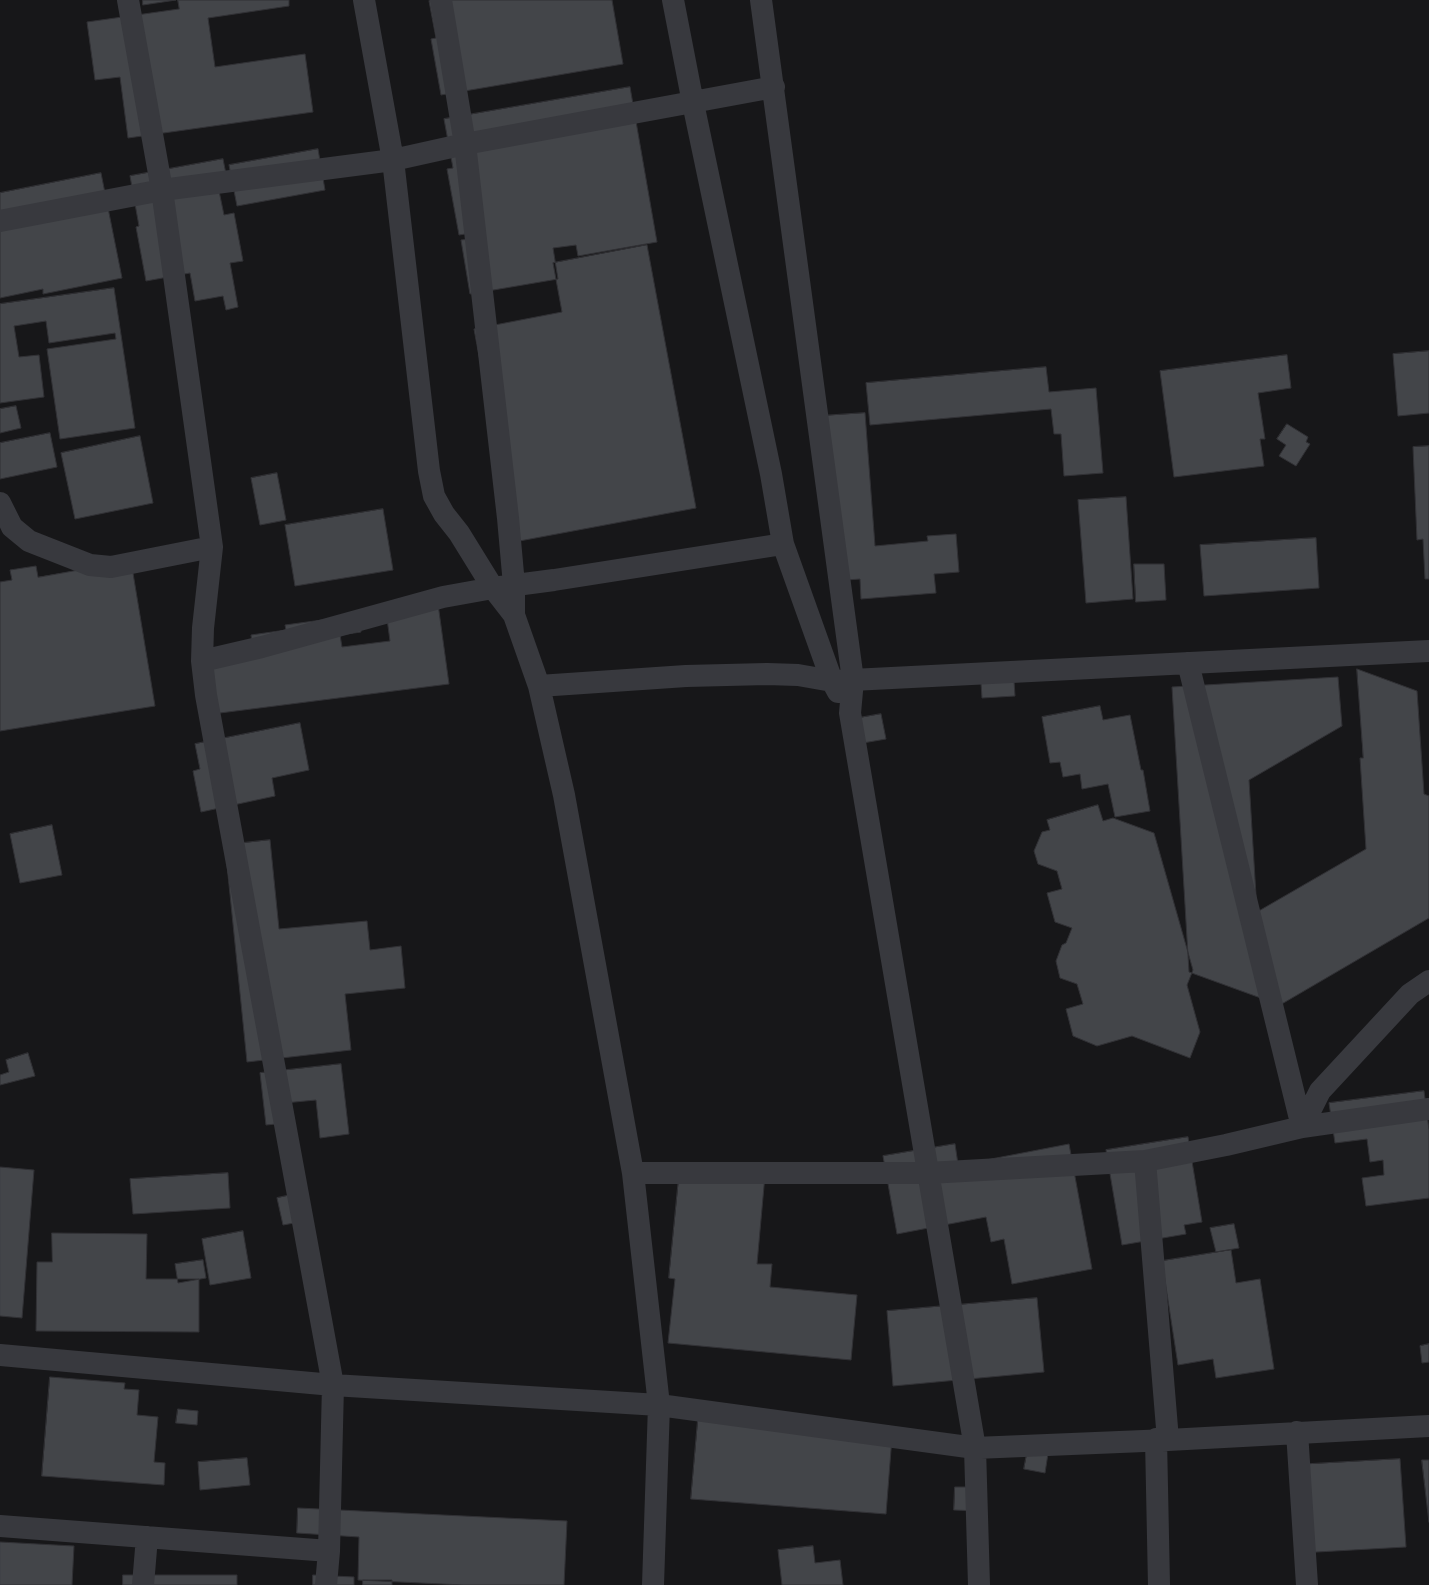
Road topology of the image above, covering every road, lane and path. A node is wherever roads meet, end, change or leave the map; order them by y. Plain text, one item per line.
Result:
1 (128, 0) edge
2 (364, 0) edge
3 (441, 0) edge
4 (673, 0) edge
5 (761, 0) edge
6 (774, 87) junction
7 (693, 103) junction
8 (465, 144) junction
9 (393, 160) junction
10 (162, 190) junction
11 (0, 221) edge
12 (0, 503) edge
13 (783, 544) junction
14 (212, 547) junction
15 (503, 587) junction
16 (1429, 652) edge
17 (202, 661) junction
18 (1188, 663) junction
19 (842, 680) junction
20 (539, 686) junction
21 (1429, 981) edge
22 (1429, 1109) edge
23 (1302, 1127) junction
24 (1145, 1161) junction
25 (633, 1172) junction
26 (928, 1173) junction
27 (0, 1355) edge
28 (333, 1385) junction
29 (659, 1405) junction
30 (1429, 1426) edge
31 (1297, 1432) junction
32 (1162, 1440) junction
33 (975, 1448) junction
34 (0, 1526) edge
35 (147, 1537) junction
36 (329, 1551) junction
37 (143, 1585) edge
38 (326, 1585) edge
39 (653, 1585) edge
40 (979, 1585) edge
41 (1159, 1585) edge
42 (1307, 1585) edge

1 - 10 street
2 - 9 street
3 - 8 street
4 - 7 street
5 - 6 street
6 - 7 street
6 - 19 street
7 - 8 street
7 - 13 street
8 - 9 street
8 - 15 street
9 - 10 street
9 - 15 street
10 - 11 street
10 - 14 street
12 - 14 street
13 - 15 street
13 - 19 street
14 - 17 street
15 - 17 street
15 - 20 street
16 - 18 street
17 - 28 street
18 - 19 street
18 - 23 street
19 - 20 street
19 - 26 street
20 - 25 street
21 - 23 street
22 - 23 street
23 - 24 street
24 - 26 street
24 - 32 street
25 - 26 street
25 - 29 street
26 - 33 street
27 - 28 street
28 - 29 street
28 - 36 street
29 - 33 street
29 - 39 street
30 - 31 street
31 - 32 street
31 - 42 street
32 - 33 street
32 - 41 street
33 - 40 street
34 - 35 street
35 - 36 street
35 - 37 street
36 - 38 street

